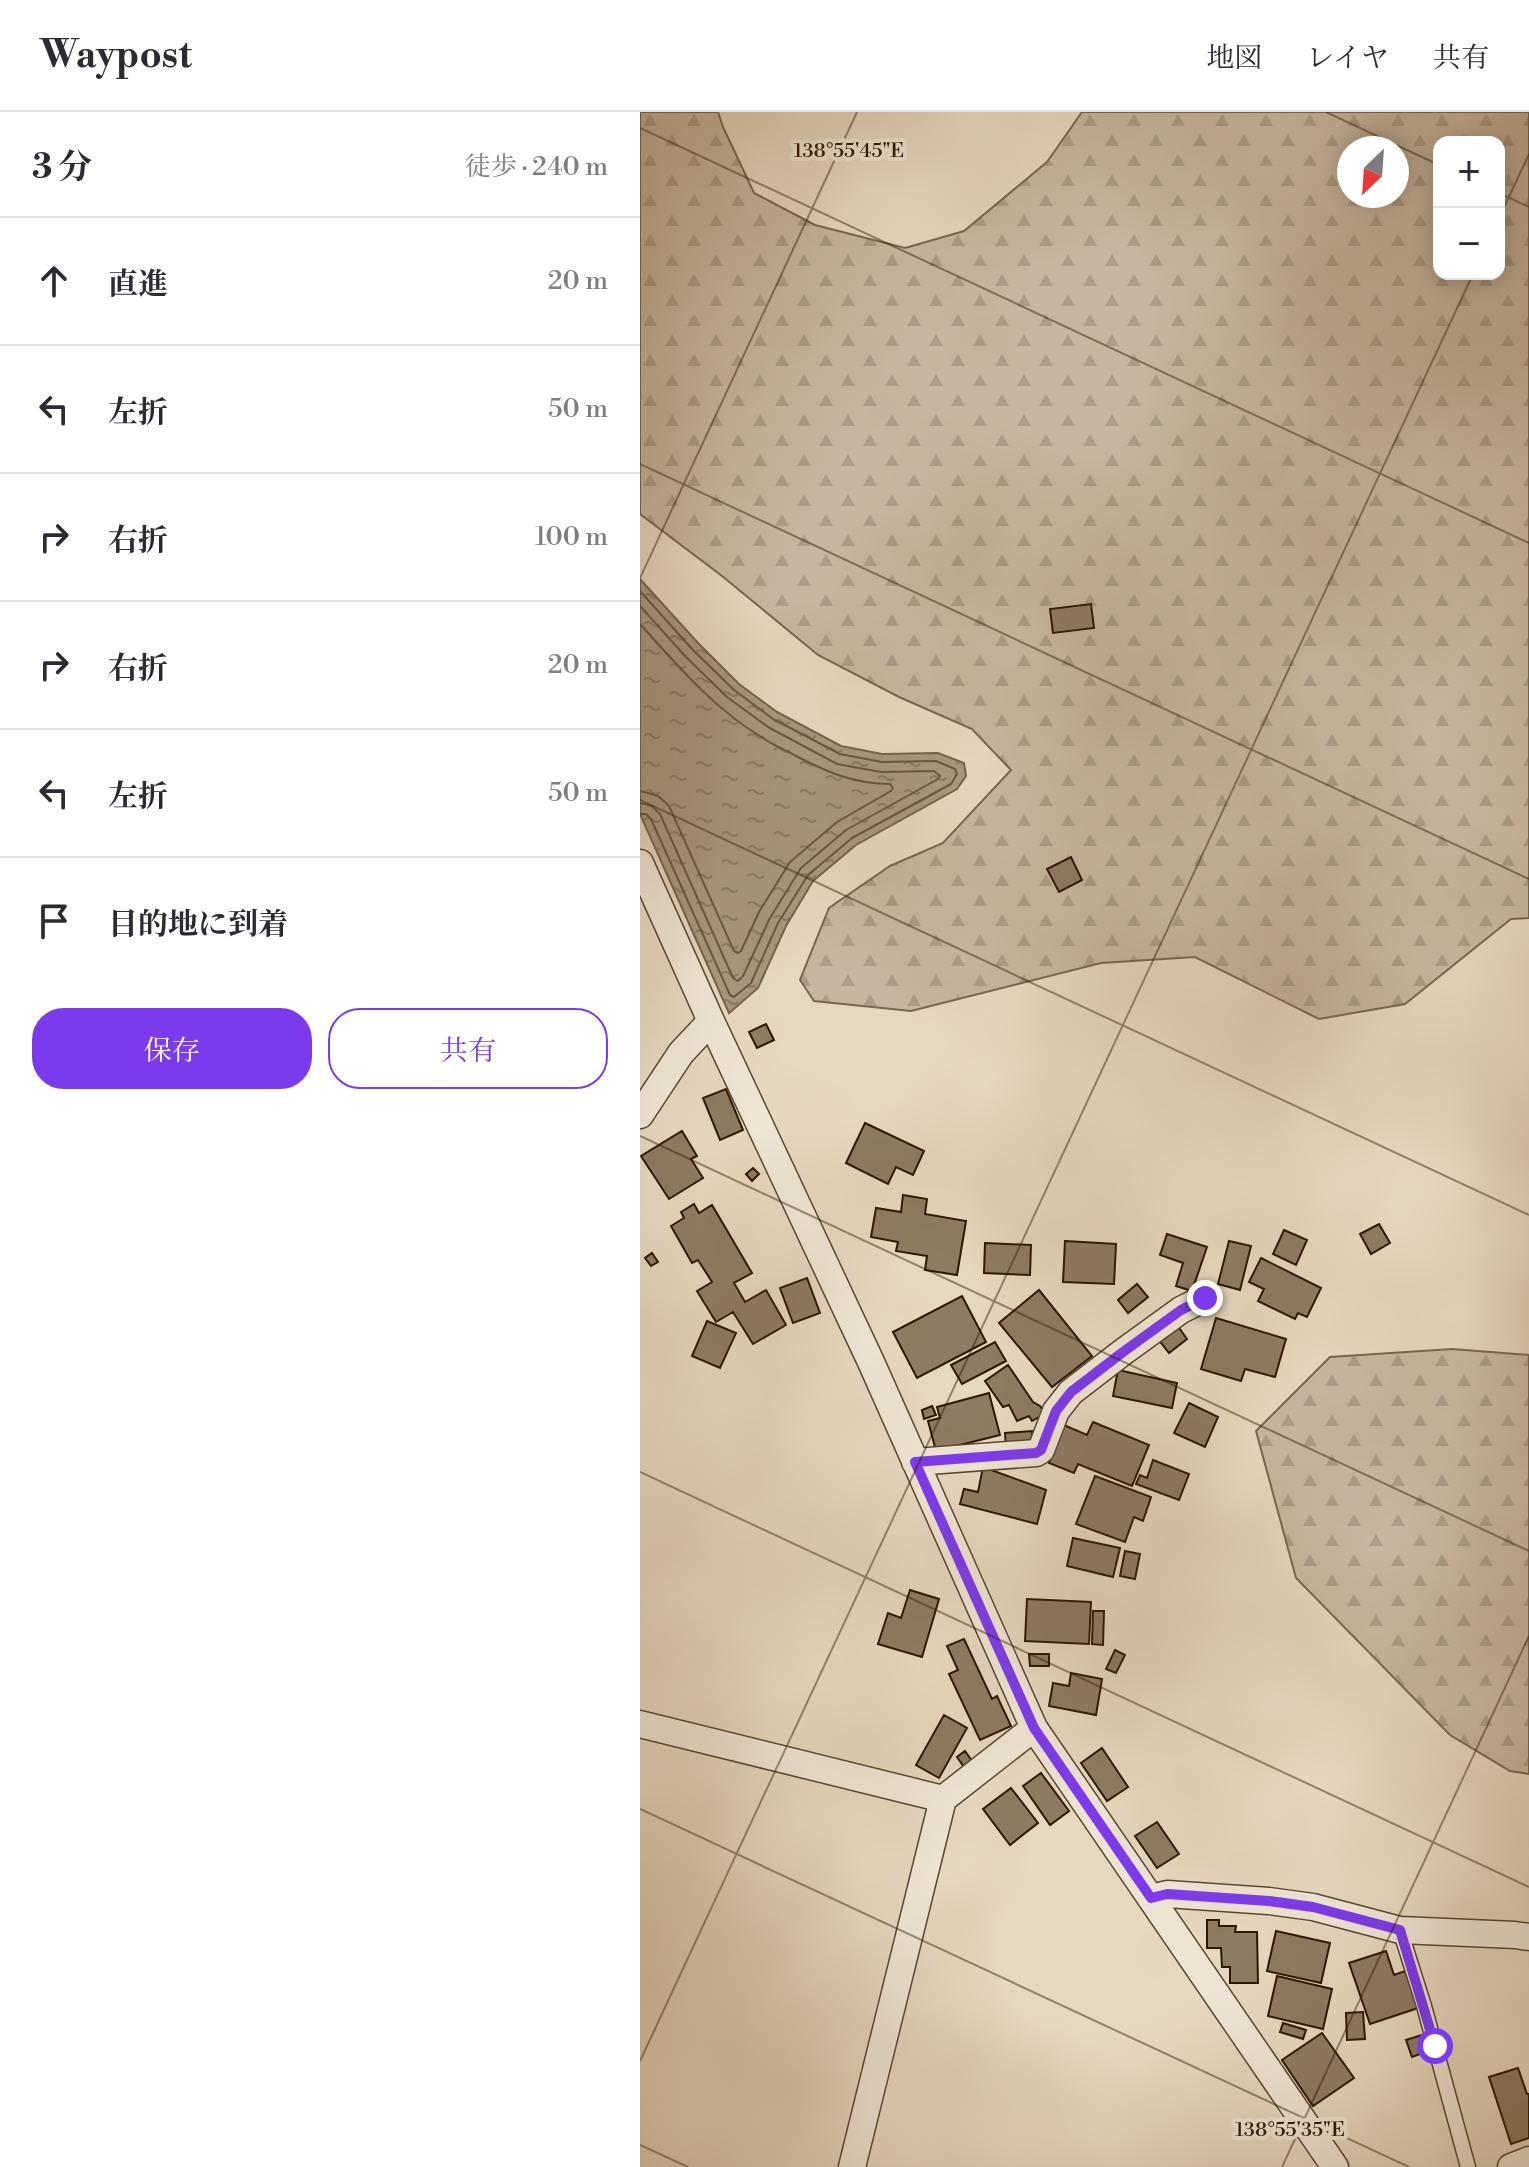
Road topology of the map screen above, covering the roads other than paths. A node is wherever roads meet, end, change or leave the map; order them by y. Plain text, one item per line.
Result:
1 (640, 863) edge
2 (711, 1021) junction
3 (640, 1115) edge
4 (1205, 1298) dead end
5 (915, 1462) junction
6 (640, 1724) edge
7 (1034, 1728) junction
8 (943, 1799) junction
9 (1151, 1898) junction
10 (1400, 1930) junction
11 (1529, 1937) edge
12 (1529, 2160) edge
13 (852, 2167) edge
14 (1335, 2167) edge
15 (1468, 2167) edge
16 (1511, 2167) edge

1 - 2 street
2 - 3 street
2 - 5 street
4 - 5 street
5 - 7 street
6 - 8 street
7 - 8 street
7 - 9 street
8 - 13 street
9 - 10 street
9 - 14 street
10 - 11 street
10 - 15 lane
12 - 16 street

